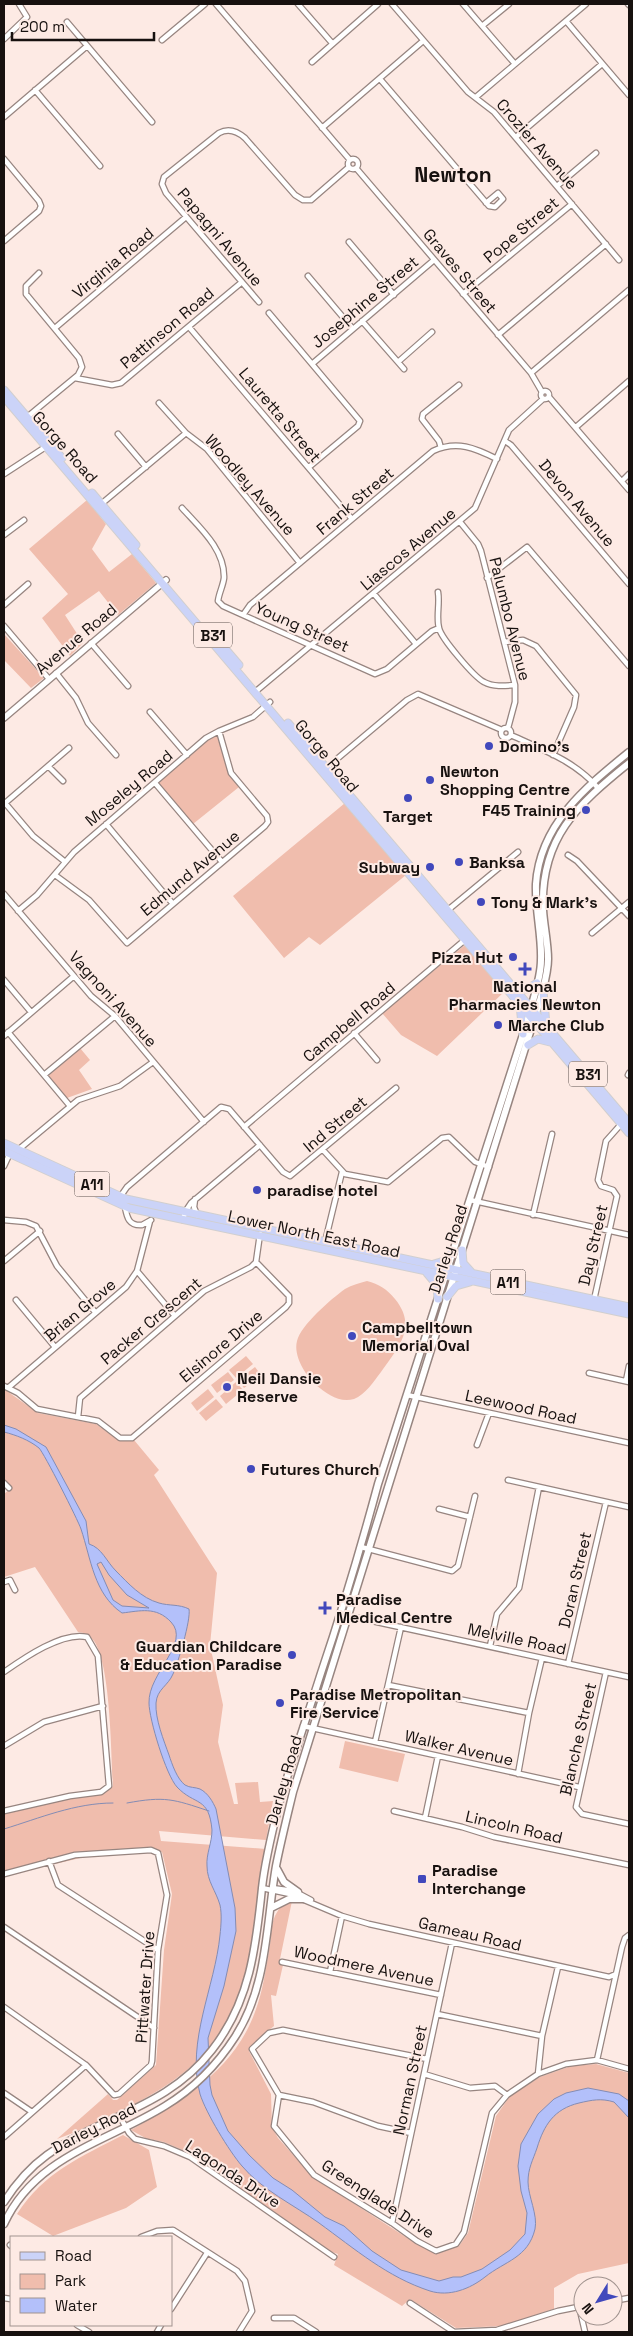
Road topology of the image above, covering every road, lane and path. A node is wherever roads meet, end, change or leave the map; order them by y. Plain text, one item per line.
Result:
1 (19, 4) edge
2 (205, 4) edge
3 (216, 4) edge
4 (298, 4) edge
5 (378, 4) edge
6 (392, 4) edge
7 (463, 4) edge
8 (509, 4) edge
9 (586, 4) edge
10 (566, 21) junction
11 (67, 22) dead end
12 (482, 26) junction
13 (4, 39) edge
14 (162, 40) dead end
15 (423, 41) junction
16 (332, 43) junction
17 (87, 46) junction
18 (312, 62) dead end
19 (515, 64) junction
20 (602, 64) junction
21 (380, 79) junction
22 (35, 90) junction
23 (629, 95) edge
24 (476, 97) junction
25 (4, 117) edge
26 (152, 122) dead end
27 (322, 128) junction
28 (516, 137) junction
29 (596, 153) dead end
30 (4, 159) edge
31 (350, 160) junction
32 (100, 166) dead end
33 (349, 167) junction
34 (356, 168) junction
35 (557, 186) junction
36 (486, 202) dead end
37 (572, 204) junction
38 (186, 217) junction
39 (4, 241) edge
40 (349, 242) dead end
41 (606, 244) junction
42 (434, 260) junction
43 (619, 260) dead end
44 (39, 273) dead end
45 (308, 276) dead end
46 (242, 282) junction
47 (629, 290) edge
48 (463, 294) junction
49 (394, 295) junction
50 (259, 302) dead end
51 (269, 313) dead end
52 (362, 321) junction
53 (189, 327) junction
54 (55, 328) junction
55 (353, 329) junction
56 (432, 332) dead end
57 (498, 335) junction
58 (398, 362) junction
59 (312, 364) junction
60 (404, 369) dead end
61 (530, 373) junction
62 (75, 378) junction
63 (629, 382) edge
64 (459, 385) dead end
65 (4, 390) edge
66 (542, 392) junction
67 (549, 396) junction
68 (4, 397) edge
69 (544, 398) junction
70 (159, 403) dead end
71 (25, 419) junction
72 (576, 427) junction
73 (118, 434) dead end
74 (186, 434) junction
75 (504, 441) junction
76 (48, 445) junction
77 (441, 448) junction
78 (497, 459) junction
79 (146, 467) junction
80 (309, 467) junction
81 (4, 474) edge
82 (629, 474) edge
83 (622, 481) junction
84 (629, 490) edge
85 (99, 506) junction
86 (182, 508) dead end
87 (352, 519) junction
88 (24, 520) dead end
89 (460, 522) junction
90 (4, 535) edge
91 (300, 563) junction
92 (488, 578) junction
93 (164, 582) junction
94 (28, 584) dead end
95 (629, 584) edge
96 (438, 592) dead end
97 (374, 594) junction
98 (4, 604) edge
99 (243, 615) junction
100 (4, 626) edge
101 (439, 628) junction
102 (504, 642) junction
103 (92, 643) junction
104 (312, 644) junction
105 (416, 644) junction
106 (629, 666) edge
107 (56, 674) junction
108 (49, 679) junction
109 (514, 685) junction
110 (128, 686) dead end
111 (257, 690) junction
112 (268, 704) junction
113 (150, 712) dead end
114 (5, 715) edge
115 (508, 728) junction
116 (219, 730) junction
117 (502, 730) junction
118 (511, 735) junction
119 (69, 748) dead end
120 (552, 754) junction
121 (116, 755) dead end
122 (187, 755) junction
123 (628, 755) edge
124 (629, 763) edge
125 (48, 766) junction
126 (324, 770) junction
127 (63, 781) dead end
128 (593, 782) junction
129 (155, 783) junction
130 (598, 788) junction
131 (4, 803) edge
132 (106, 824) junction
133 (383, 844) junction
134 (392, 844) junction
135 (518, 852) dead end
136 (568, 856) dead end
137 (64, 862) junction
138 (222, 862) junction
139 (415, 871) junction
140 (55, 875) junction
141 (415, 880) junction
142 (4, 894) edge
143 (629, 902) edge
144 (173, 904) junction
145 (622, 908) junction
146 (18, 910) junction
147 (446, 912) junction
148 (629, 916) edge
149 (592, 933) dead end
150 (467, 938) junction
151 (74, 976) junction
152 (4, 980) edge
153 (537, 982) junction
154 (512, 984) junction
155 (543, 991) junction
156 (520, 1005) junction
157 (531, 1007) junction
158 (31, 1012) junction
159 (533, 1015) junction
160 (115, 1016) junction
161 (534, 1022) junction
162 (546, 1026) junction
163 (354, 1033) junction
164 (6, 1034) edge
165 (523, 1034) junction
166 (552, 1044) junction
167 (528, 1045) junction
168 (377, 1060) dead end
169 (153, 1062) junction
170 (44, 1075) junction
171 (396, 1088) dead end
172 (70, 1106) junction
173 (204, 1122) junction
174 (625, 1122) edge
175 (244, 1127) junction
176 (629, 1133) edge
177 (552, 1134) dead end
178 (4, 1143) edge
179 (260, 1145) junction
180 (324, 1150) junction
181 (12, 1152) edge
182 (4, 1166) edge
183 (485, 1166) junction
184 (342, 1172) junction
185 (120, 1197) junction
186 (195, 1200) junction
187 (470, 1200) junction
188 (138, 1202) junction
189 (477, 1202) junction
190 (125, 1207) junction
191 (185, 1212) junction
192 (198, 1215) junction
193 (533, 1215) junction
194 (151, 1217) junction
195 (4, 1220) edge
196 (183, 1220) junction
197 (139, 1226) junction
198 (261, 1229) junction
199 (40, 1231) junction
200 (610, 1231) junction
201 (629, 1235) edge
202 (260, 1237) junction
203 (146, 1238) junction
204 (325, 1242) junction
205 (462, 1250) junction
206 (453, 1252) junction
207 (4, 1261) edge
208 (256, 1262) junction
209 (429, 1264) junction
210 (137, 1271) junction
211 (422, 1271) junction
212 (450, 1273) junction
213 (474, 1278) junction
214 (447, 1297) junction
215 (438, 1299) junction
216 (16, 1300) dead end
217 (593, 1303) junction
218 (629, 1307) edge
219 (95, 1312) junction
220 (629, 1314) edge
221 (176, 1316) junction
222 (55, 1347) junction
223 (629, 1366) edge
224 (589, 1373) dead end
225 (628, 1381) edge
226 (6, 1386) edge
227 (407, 1395) junction
228 (416, 1397) junction
229 (489, 1412) junction
230 (78, 1417) junction
231 (629, 1443) edge
232 (477, 1445) dead end
233 (508, 1480) dead end
234 (4, 1483) edge
235 (539, 1487) junction
236 (9, 1488) dead end
237 (475, 1496) dead end
238 (606, 1502) junction
239 (629, 1507) edge
240 (439, 1509) dead end
241 (470, 1517) junction
242 (361, 1547) junction
243 (369, 1549) junction
244 (4, 1582) edge
245 (15, 1590) dead end
246 (340, 1614) junction
247 (349, 1615) junction
248 (401, 1627) junction
249 (490, 1646) junction
250 (542, 1658) junction
251 (568, 1664) junction
252 (4, 1672) edge
253 (606, 1672) junction
254 (629, 1677) edge
255 (388, 1685) junction
256 (103, 1706) junction
257 (529, 1713) junction
258 (303, 1726) junction
259 (313, 1729) junction
260 (375, 1742) junction
261 (4, 1746) edge
262 (438, 1756) junction
263 (518, 1774) junction
264 (579, 1787) junction
265 (4, 1811) edge
266 (394, 1811) dead end
267 (425, 1818) junction
268 (629, 1824) edge
269 (49, 1861) junction
270 (629, 1865) edge
271 (276, 1868) junction
272 (4, 1874) edge
273 (262, 1888) junction
274 (273, 1889) junction
275 (298, 1892) junction
276 (304, 1899) junction
277 (321, 1906) junction
278 (271, 1908) junction
279 (342, 1916) junction
280 (4, 1927) edge
281 (627, 1936) edge
282 (452, 1943) junction
283 (158, 1950) junction
284 (282, 1962) dead end
285 (558, 1967) junction
286 (330, 1972) junction
287 (616, 1974) junction
288 (441, 1996) junction
289 (4, 2007) edge
290 (437, 2014) junction
291 (154, 2028) junction
292 (542, 2036) junction
293 (427, 2059) junction
294 (597, 2060) junction
295 (86, 2065) junction
296 (629, 2069) edge
297 (424, 2074) junction
298 (538, 2074) junction
299 (4, 2093) edge
300 (279, 2095) junction
301 (507, 2095) junction
302 (32, 2112) junction
303 (120, 2117) junction
304 (126, 2127) junction
305 (411, 2133) junction
306 (4, 2137) edge
307 (4, 2202) edge
308 (392, 2222) junction
309 (4, 2224) edge
310 (144, 2236) edge
311 (207, 2253) junction
312 (334, 2257) dead end
313 (410, 2303) dead end
314 (172, 2307) edge
315 (573, 2307) edge
316 (274, 2318) dead end
317 (78, 2326) edge
318 (89, 2332) edge
319 (238, 2332) edge
320 (316, 2332) edge
321 (454, 2332) edge

1 - 13 street
2 - 14 street
3 - 27 street
4 - 16 street
5 - 16 street
6 - 15 street, Crozier Avenue
7 - 12 street
8 - 12 street
9 - 10 street
10 - 19 street
10 - 20 street
11 - 17 street
12 - 19 street
15 - 21 street
15 - 24 street, Crozier Avenue
16 - 18 street
17 - 22 street
17 - 26 street
19 - 24 street
20 - 23 street
20 - 28 street
21 - 27 street
21 - 36 street
22 - 25 street
22 - 32 street
24 - 28 street, Crozier Avenue
27 - 31 street
28 - 35 street, Crozier Avenue
29 - 35 street
30 - 39 street
31 - 33 street
31 - 34 street, Graves Street
33 - 34 street
33 - 38 street, Papagni Avenue
34 - 42 street, Graves Street
35 - 37 street, Crozier Avenue
37 - 41 street, Crozier Avenue
37 - 48 street, Pope Street
38 - 46 street, Papagni Avenue
38 - 54 street, Virginia Road
40 - 49 street
41 - 43 street, Crozier Avenue
41 - 57 street
42 - 48 street, Graves Street
42 - 49 street, Josephine Street
44 - 54 street
45 - 55 street
46 - 50 street, Papagni Avenue
46 - 53 street, Pattinson Road
47 - 61 street
48 - 57 street, Graves Street
49 - 52 street, Josephine Street
51 - 59 street
52 - 55 street, Josephine Street
52 - 58 street
53 - 62 street, Pattinson Road
53 - 80 street, Lauretta Street
54 - 62 street
55 - 59 street, Josephine Street
56 - 58 street
57 - 61 street, Graves Street
58 - 60 street
59 - 80 street
61 - 66 street, Graves Street
62 - 71 street
63 - 72 street
64 - 77 street
65 - 71 main road, Gorge Road / B31
66 - 67 street
66 - 69 street
67 - 69 street
67 - 72 street
68 - 71 main road, Gorge Road / B31
69 - 75 street, Liascos Avenue
70 - 74 street, Woodley Avenue
71 - 76 main road, Gorge Road / B31
72 - 83 street
73 - 79 street
74 - 79 street
74 - 91 street, Woodley Avenue
75 - 78 street, Liascos Avenue
75 - 95 street, Devon Avenue
76 - 81 street
76 - 85 main road, Gorge Road / B31
77 - 78 street, Frank Street
77 - 87 street, Frank Street
78 - 89 street, Liascos Avenue
79 - 85 street
80 - 87 street, Lauretta Street
82 - 83 street
83 - 84 street
85 - 93 main road, Gorge Road / B31
86 - 99 street, Young Street
87 - 91 street, Frank Street
88 - 90 street
89 - 92 street, Palumbo Avenue
89 - 97 street, Liascos Avenue
91 - 99 street, Frank Street
92 - 102 street, Palumbo Avenue
92 - 106 street
93 - 103 street, Avenue Road
93 - 111 main road, Gorge Road / B31
94 - 98 street
96 - 101 street
97 - 104 street, Liascos Avenue
97 - 105 street
99 - 104 street, Young Street
100 - 108 street
101 - 105 street
101 - 109 street
102 - 109 street, Palumbo Avenue
102 - 120 street
103 - 107 street, Avenue Road
103 - 110 street
104 - 105 street, Young Street
104 - 111 street, Liascos Avenue
107 - 108 street, Avenue Road
107 - 121 street
108 - 114 street, Avenue Road
109 - 115 street, Palumbo Avenue
111 - 112 main road, Gorge Road / B31
112 - 116 street, Moseley Road
112 - 126 main road, Gorge Road / B31
113 - 122 street
115 - 117 street
115 - 118 street
116 - 122 street, Moseley Road
116 - 138 street, Edmund Avenue
117 - 118 street
117 - 126 street
118 - 120 street
119 - 125 street
120 - 128 street
122 - 129 street, Moseley Road
123 - 128 main road
124 - 130 main road, Darley Road
125 - 127 street
125 - 131 street
126 - 133 main road, Gorge Road / B31
126 - 134 main road, Gorge Road / B31
128 - 130 street
128 - 153 main road
129 - 132 street, Moseley Road
129 - 138 street
130 - 155 main road, Darley Road
131 - 137 street
132 - 137 street, Moseley Road
132 - 144 street
133 - 134 main road
133 - 141 main road, Gorge Road / B31
134 - 139 main road, Gorge Road / B31
135 - 147 street
136 - 145 street
137 - 140 street, Moseley Road
138 - 144 street, Edmund Avenue
139 - 141 main road
139 - 147 main road, Gorge Road / B31
140 - 144 street, Edmund Avenue
140 - 146 street, Moseley Road
141 - 147 main road, Gorge Road / B31
142 - 146 street, Vagnoni Avenue
143 - 145 street
145 - 148 street
145 - 149 street
146 - 151 street, Vagnoni Avenue
147 - 150 main road, Gorge Road / B31
150 - 154 main road, Gorge Road / B31
150 - 156 main road, Gorge Road / B31
150 - 163 street, Campbell Road
151 - 158 street
151 - 160 street, Vagnoni Avenue
152 - 158 street
153 - 154 main road
153 - 157 main road
154 - 157 main road, Gorge Road / B31
155 - 159 main road, Darley Road
155 - 162 main road
156 - 159 main road, Gorge Road / B31
156 - 165 main road
157 - 159 main road, Gorge Road / B31
158 - 164 street
159 - 161 main road, Gorge Road / B31
159 - 162 main road, Gorge Road / B31
159 - 165 main road, Darley Road
160 - 169 street, Vagnoni Avenue
160 - 170 street
161 - 166 main road, Gorge Road / B31
161 - 167 main road, Darley Road
162 - 174 main road, Gorge Road / B31
163 - 168 street
163 - 175 street, Campbell Road
164 - 170 street
165 - 183 main road, Darley Road
166 - 167 main road
166 - 174 main road, Gorge Road / B31
167 - 183 main road, Darley Road
169 - 172 street
169 - 173 street, Vagnoni Avenue
170 - 172 street
171 - 180 street, Ind Street
172 - 181 street
173 - 175 street
173 - 185 street
174 - 176 main road, Gorge Road / B31
174 - 200 street, Day Street
175 - 179 street
177 - 193 street
178 - 181 main road, Lower North East Road / A11
179 - 180 street, Ind Street
179 - 186 street
180 - 184 street
181 - 182 street
181 - 185 main road, Lower North East Road / A11
181 - 190 main road, Lower North East Road / A11
183 - 184 street
183 - 187 main road, Darley Road
183 - 189 main road, Darley Road
184 - 204 street
185 - 188 main road, Lower North East Road / A11
186 - 191 street
186 - 192 street
187 - 189 street
187 - 206 main road, Darley Road
188 - 190 main road
188 - 191 main road, Lower North East Road / A11
189 - 193 street
189 - 205 main road, Darley Road
190 - 194 main road, Lower North East Road / A11
190 - 197 street
191 - 192 main road, Lower North East Road / A11
191 - 196 street
192 - 198 main road, Lower North East Road / A11
193 - 200 street
194 - 196 main road, Lower North East Road / A11
194 - 197 street
194 - 203 street, Brian Grove
195 - 199 street
196 - 202 main road, Lower North East Road / A11
197 - 203 street
198 - 202 street
198 - 204 main road, Lower North East Road / A11
199 - 207 street
199 - 219 street
200 - 201 street
200 - 217 street, Day Street
202 - 208 street
202 - 211 main road, Lower North East Road / A11
203 - 210 street, Brian Grove
204 - 209 main road, Lower North East Road / A11
205 - 212 main road, Darley Road
205 - 213 main road
206 - 209 main road
206 - 212 main road, Darley Road
208 - 221 street, Packer Crescent
208 - 230 street, Elsinore Drive
209 - 212 main road, Lower North East Road / A11
210 - 219 street, Brian Grove
210 - 221 street
211 - 212 main road, Lower North East Road / A11
211 - 215 main road
212 - 213 main road, Lower North East Road / A11
212 - 214 main road, Darley Road
212 - 215 main road, Darley Road
213 - 214 main road
213 - 217 main road, Lower North East Road / A11
214 - 228 main road, Darley Road
215 - 227 main road, Darley Road
216 - 222 street
217 - 218 main road, Lower North East Road / A11
217 - 220 main road, Lower North East Road / A11
219 - 222 street, Brian Grove
221 - 230 street, Packer Crescent
222 - 226 street, Brian Grove
223 - 225 street
224 - 225 street
226 - 230 street
227 - 228 street, Leewood Road
227 - 242 main road, Darley Road
228 - 229 street, Leewood Road
228 - 243 main road, Darley Road
229 - 231 street, Leewood Road
229 - 232 street
233 - 235 street
234 - 236 street
235 - 238 street
235 - 249 street
237 - 241 street
238 - 239 street
238 - 251 street, Doran Street
240 - 241 street
241 - 243 street
242 - 243 street
242 - 246 main road, Darley Road
243 - 247 main road, Darley Road
244 - 245 street
246 - 247 street, Melville Road
246 - 258 main road, Darley Road
247 - 248 street, Melville Road
247 - 259 main road, Darley Road
248 - 249 street, Melville Road
248 - 255 street
249 - 250 street, Melville Road
250 - 251 street, Melville Road
250 - 257 street
251 - 253 street, Melville Road
252 - 256 street
253 - 254 street, Melville Road
253 - 264 street, Blanche Street
255 - 257 street
255 - 260 street
256 - 261 street
256 - 265 street
257 - 263 street
258 - 259 street, Walker Avenue
258 - 273 main road, Darley Road
259 - 260 street, Walker Avenue
259 - 271 main road, Darley Road
260 - 262 street, Walker Avenue
262 - 263 street, Walker Avenue
262 - 267 street
263 - 264 street, Walker Avenue
264 - 268 street, Blanche Street
266 - 267 street, Lincoln Road
267 - 270 street, Lincoln Road
269 - 272 street
269 - 283 street
269 - 283 street, Pittwater Drive
271 - 274 main road, Darley Road
271 - 275 main road
273 - 274 street, Gameau Road
273 - 303 main road, Darley Road
274 - 275 street, Gameau Road
274 - 276 street, Gameau Road
274 - 278 main road, Darley Road
275 - 277 street, Gameau Road
276 - 277 street, Gameau Road
276 - 278 main road
277 - 279 street, Gameau Road
278 - 304 main road, Darley Road
279 - 282 street, Gameau Road
279 - 286 street
280 - 291 street
281 - 287 street
282 - 285 street, Gameau Road
282 - 288 street, Norman Street
283 - 291 street, Pittwater Drive
284 - 286 street, Woodmere Avenue
285 - 287 street, Gameau Road
285 - 292 street
286 - 288 street, Woodmere Avenue
287 - 294 street
288 - 290 street, Norman Street
289 - 295 street
290 - 292 street
290 - 293 street, Norman Street
291 - 295 street, Pittwater Drive
292 - 298 street
293 - 297 street, Norman Street
293 - 300 street
294 - 296 street, Greenglade Drive
294 - 298 street, Greenglade Drive
295 - 302 street
297 - 301 street
297 - 305 street, Norman Street
298 - 301 street, Greenglade Drive
299 - 302 street
300 - 305 street
300 - 308 street, Greenglade Drive
301 - 308 street, Greenglade Drive
302 - 306 street
303 - 304 street, Lagonda Drive
303 - 307 main road, Darley Road
304 - 309 main road, Darley Road
304 - 312 street, Lagonda Drive
305 - 308 street, Norman Street
310 - 311 street
311 - 314 street
311 - 319 street
313 - 321 street
315 - 321 street
316 - 320 street
317 - 318 street

